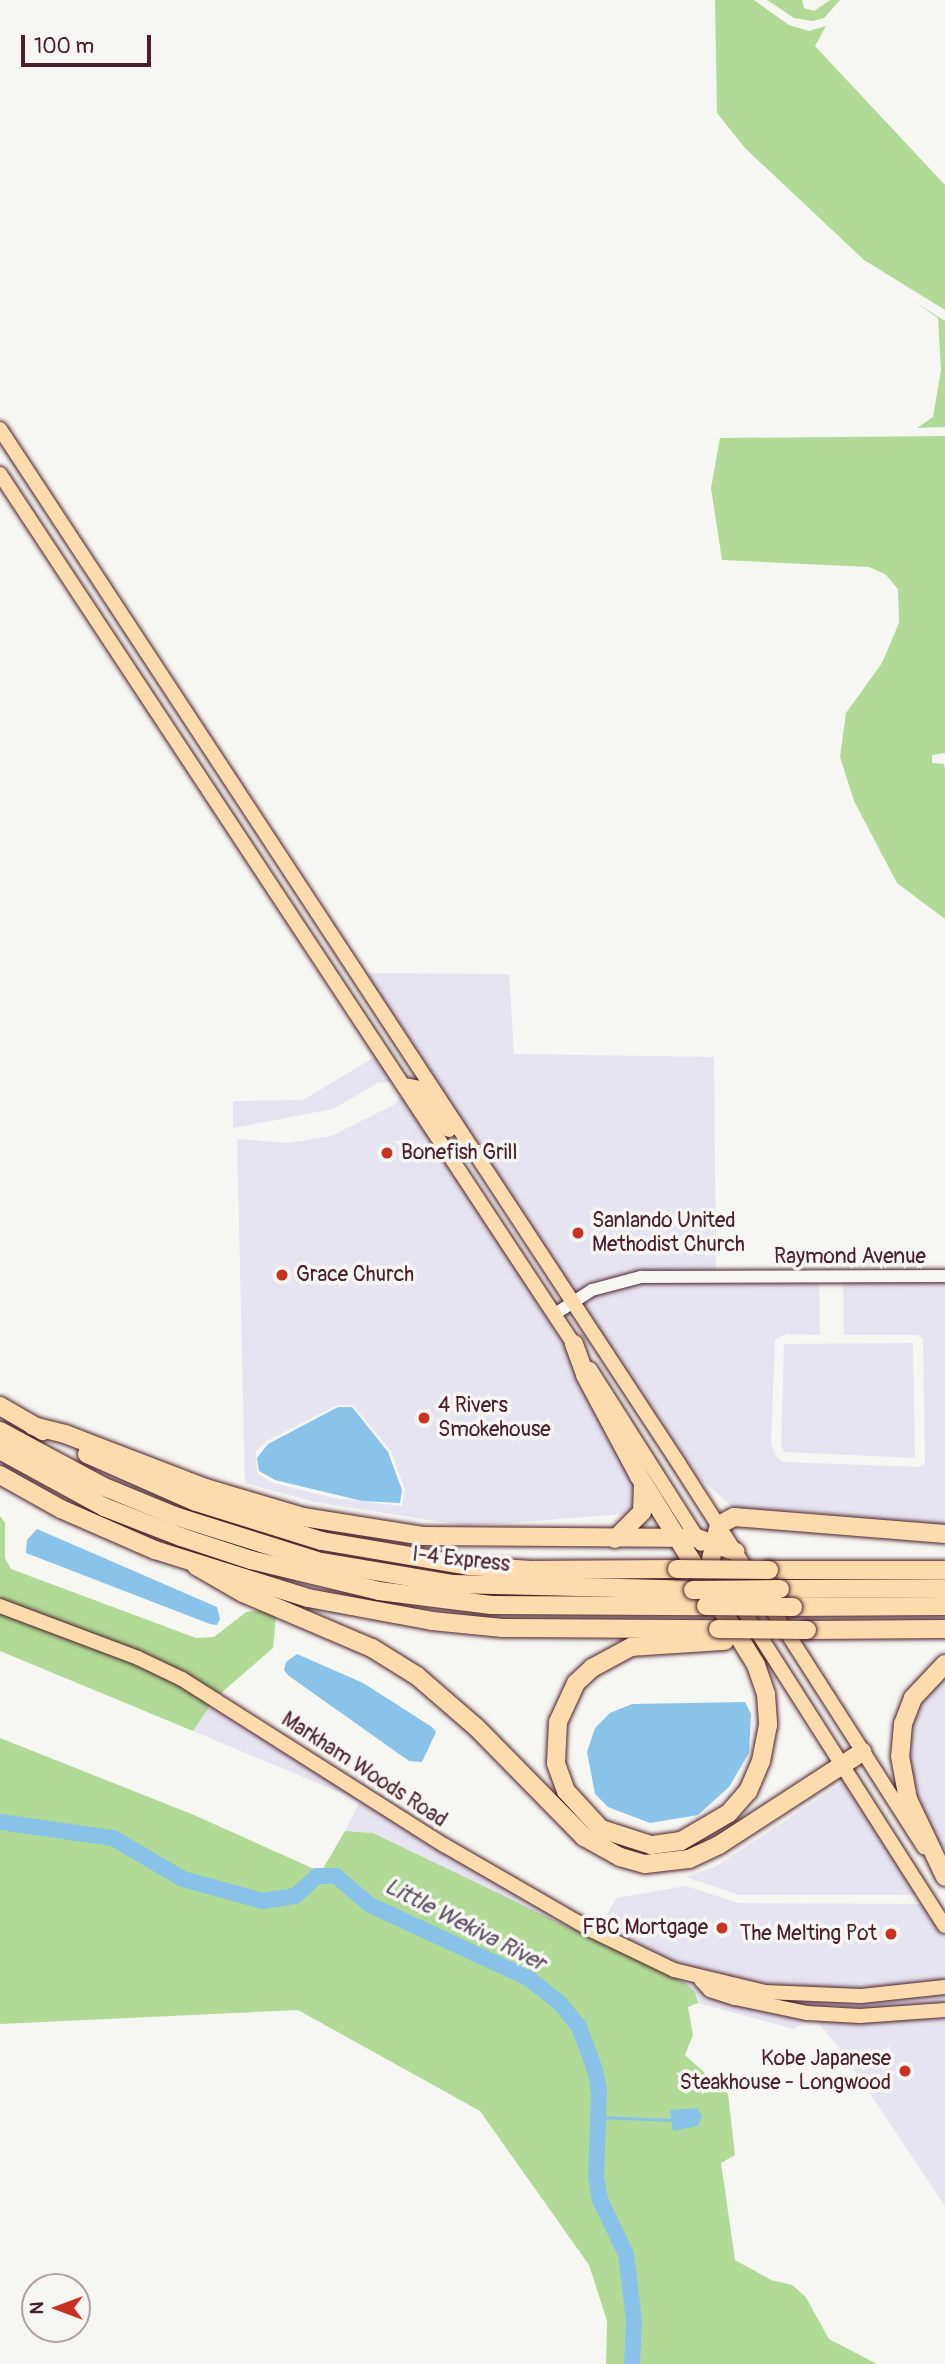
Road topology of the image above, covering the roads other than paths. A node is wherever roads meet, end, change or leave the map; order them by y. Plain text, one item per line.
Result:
1 (0, 429) edge
2 (0, 474) edge
3 (156, 710) junction
4 (223, 769) junction
5 (354, 1005) junction
6 (424, 1075) junction
7 (405, 1085) junction
8 (481, 1160) junction
9 (945, 1276) edge
10 (571, 1302) junction
11 (555, 1314) junction
12 (574, 1345) junction
13 (0, 1406) edge
14 (33, 1426) junction
15 (0, 1430) edge
16 (0, 1450) edge
17 (0, 1475) edge
18 (643, 1484) junction
19 (709, 1534) junction
20 (945, 1534) edge
21 (674, 1538) junction
22 (615, 1539) junction
23 (736, 1552) joint
24 (711, 1559) joint
25 (196, 1566) junction
26 (945, 1570) edge
27 (945, 1588) edge
28 (0, 1606) edge
29 (945, 1606) edge
30 (945, 1629) edge
31 (722, 1635) junction
32 (945, 1664) edge
33 (862, 1752) junction
34 (843, 1764) junction
35 (945, 1879) edge
36 (945, 1926) edge
37 (701, 1980) junction
38 (945, 1987) edge
39 (945, 2010) edge

1 - 4 main road
2 - 3 main road
3 - 4 main road
3 - 5 main road
4 - 6 main road
5 - 6 main road
5 - 7 main road
6 - 8 main road
7 - 8 main road
7 - 11 main road
8 - 10 main road
9 - 10 street, Raymond Avenue
10 - 11 street, Raymond Avenue
10 - 19 main road
11 - 12 main road
12 - 18 highway
12 - 19 main road
13 - 14 highway
14 - 22 highway
14 - 26 highway, bridge
15 - 27 highway, I-4 Express, bridge
16 - 29 highway, I-4 Express, bridge
17 - 25 highway
18 - 21 highway
18 - 22 highway
19 - 20 highway
19 - 21 highway
19 - 23 highway
19 - 24 highway
21 - 22 highway
21 - 31 highway
23 - 33 main road
24 - 34 main road
25 - 31 highway
25 - 34 highway
28 - 37 main road, Markham Woods Road
30 - 31 highway, bridge
32 - 35 highway
33 - 34 highway
33 - 35 main road
34 - 36 main road
37 - 38 main road, Markham Woods Road
37 - 39 main road, Markham Woods Road

